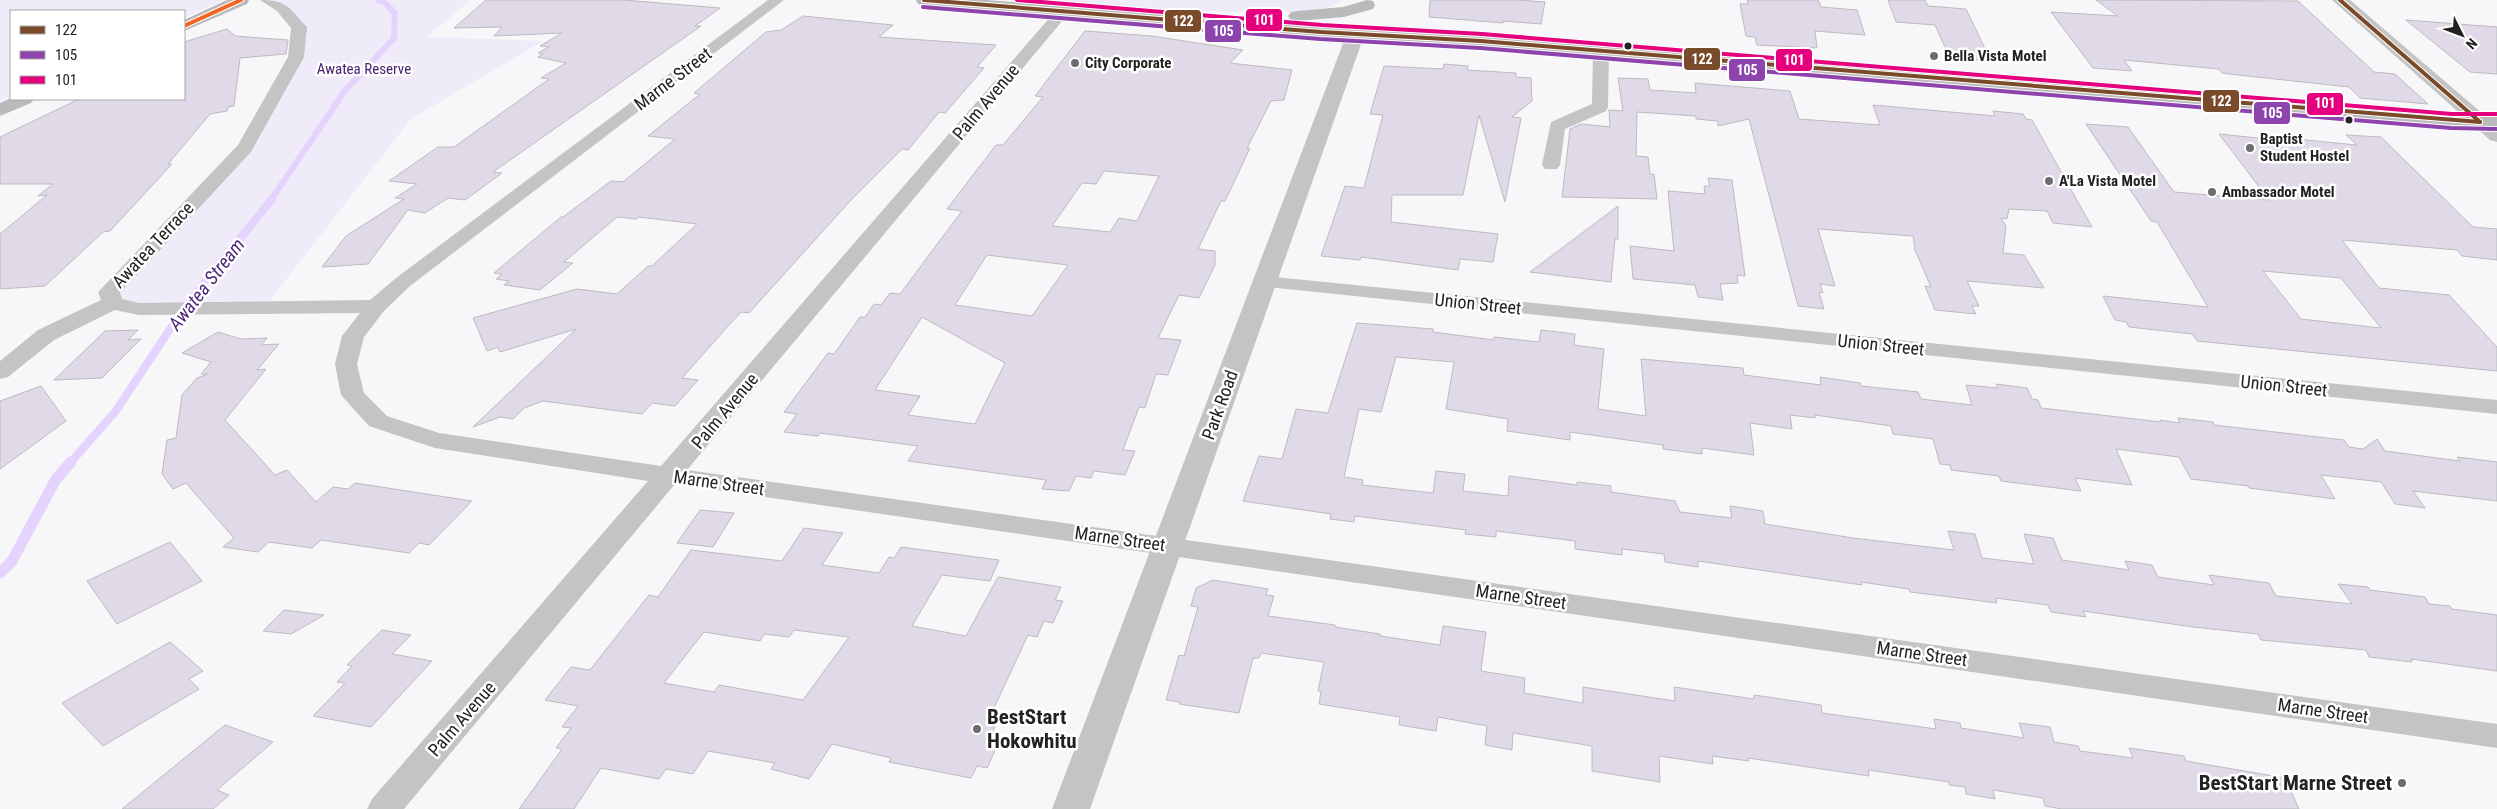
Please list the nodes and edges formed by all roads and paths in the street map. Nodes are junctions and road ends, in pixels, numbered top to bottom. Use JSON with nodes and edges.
{"nodes":[{"id":1,"x":229,"y":0,"type":"edge"},
{"id":2,"x":241,"y":0,"type":"edge"},
{"id":3,"x":267,"y":0,"type":"edge"},
{"id":4,"x":777,"y":0,"type":"edge"},
{"id":5,"x":926,"y":0,"type":"edge"},
{"id":6,"x":2340,"y":0,"type":"edge"},
{"id":7,"x":1368,"y":2,"type":"edge"},
{"id":8,"x":1063,"y":11,"type":"junction"},
{"id":9,"x":1166,"y":19,"type":"junction"},
{"id":10,"x":185,"y":25,"type":"edge"},
{"id":11,"x":185,"y":26,"type":"edge"},
{"id":12,"x":1356,"y":33,"type":"junction"},
{"id":13,"x":1601,"y":52,"type":"junction"},
{"id":14,"x":22,"y":100,"type":"edge"},
{"id":15,"x":0,"y":110,"type":"edge"},
{"id":16,"x":2489,"y":122,"type":"edge"},
{"id":17,"x":2497,"y":136,"type":"edge"},
{"id":18,"x":1551,"y":165,"type":"dead end"},
{"id":19,"x":1265,"y":282,"type":"junction"},
{"id":20,"x":113,"y":303,"type":"junction"},
{"id":21,"x":376,"y":306,"type":"junction"},
{"id":22,"x":0,"y":372,"type":"edge"},
{"id":23,"x":2497,"y":407,"type":"edge"},
{"id":24,"x":670,"y":476,"type":"junction"},
{"id":25,"x":1168,"y":546,"type":"junction"},
{"id":26,"x":2497,"y":736,"type":"edge"},
{"id":27,"x":384,"y":809,"type":"edge"},
{"id":28,"x":1071,"y":809,"type":"edge"}],
"edges":[{"from":1,"to":10,"type":"main road"},
{"from":2,"to":11,"type":"main road"},
{"from":3,"to":20,"type":"street","name":"Awatea Terrace"},
{"from":4,"to":21,"type":"street","name":"Marne Street"},
{"from":5,"to":8,"type":"main road"},
{"from":6,"to":16,"type":"street"},
{"from":7,"to":9,"type":"main road"},
{"from":7,"to":12,"type":"main road","name":"Park Road"},
{"from":8,"to":9,"type":"main road"},
{"from":8,"to":24,"type":"street","name":"Palm Avenue"},
{"from":9,"to":12,"type":"main road"},
{"from":12,"to":13,"type":"main road"},
{"from":12,"to":19,"type":"street","name":"Park Road"},
{"from":13,"to":16,"type":"main road"},
{"from":13,"to":18,"type":"street"},
{"from":14,"to":15,"type":"main road"},
{"from":16,"to":17,"type":"street"},
{"from":19,"to":23,"type":"street","name":"Union Street"},
{"from":19,"to":25,"type":"street","name":"Park Road"},
{"from":20,"to":21,"type":"street","name":"Awatea Terrace"},
{"from":20,"to":22,"type":"street"},
{"from":21,"to":24,"type":"street","name":"Marne Street"},
{"from":24,"to":25,"type":"street","name":"Marne Street"},
{"from":24,"to":27,"type":"street","name":"Palm Avenue"},
{"from":25,"to":26,"type":"street","name":"Marne Street"},
{"from":25,"to":28,"type":"street","name":"Park Road"}]}
